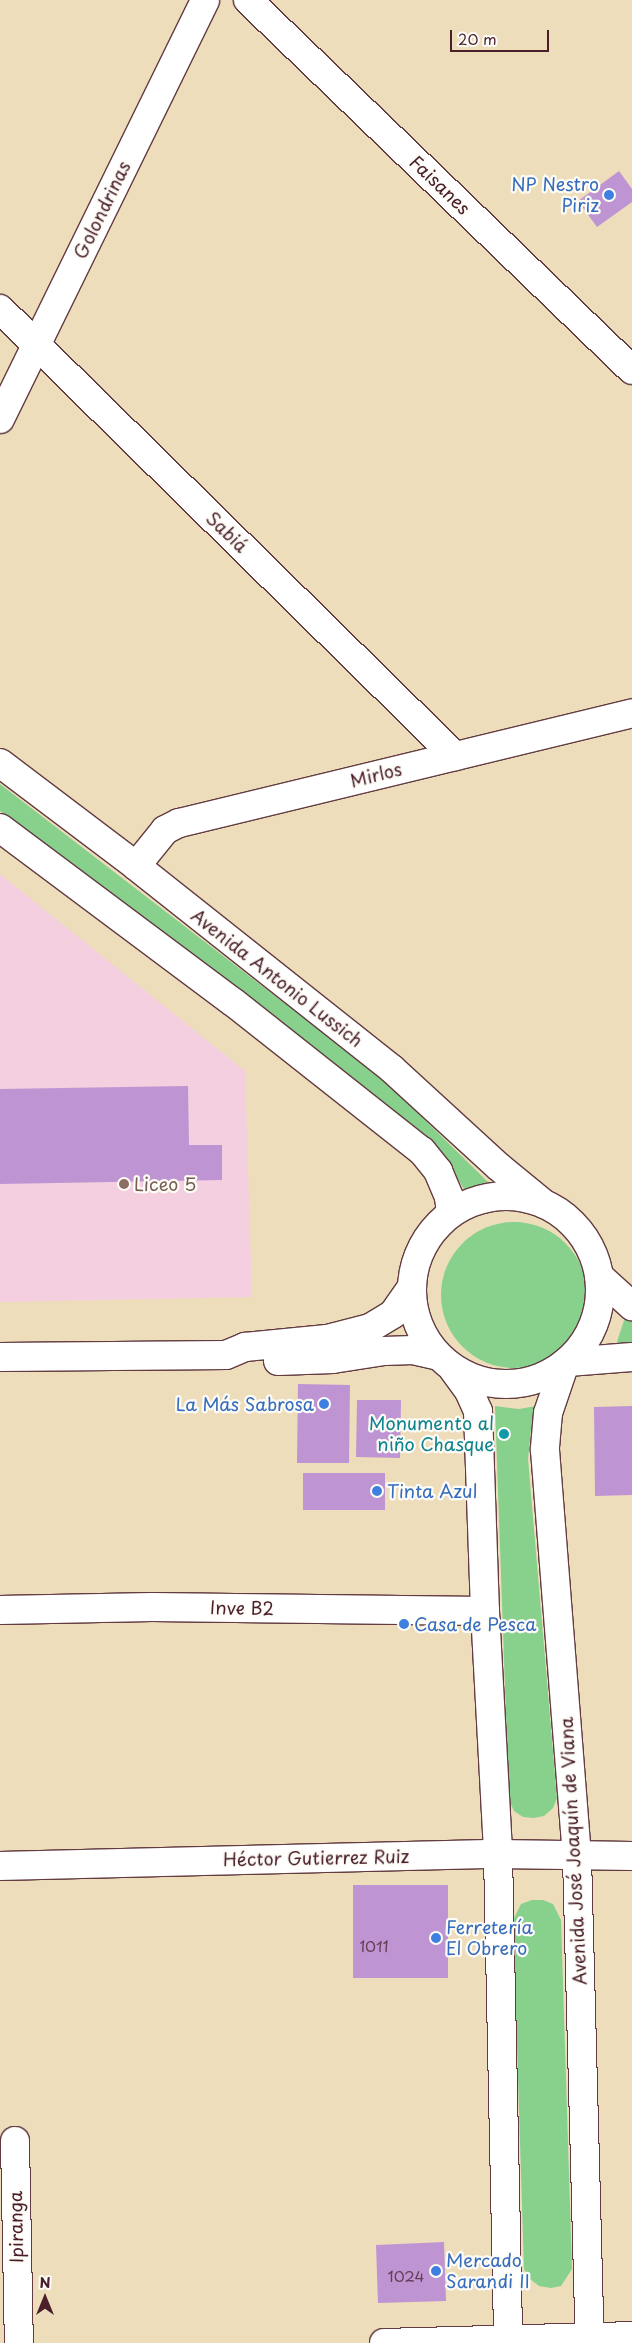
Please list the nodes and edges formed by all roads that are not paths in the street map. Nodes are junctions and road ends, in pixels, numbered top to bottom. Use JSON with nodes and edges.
{"nodes":[{"id":1,"x":205,"y":0,"type":"edge"},
{"id":2,"x":248,"y":0,"type":"edge"},
{"id":3,"x":0,"y":309,"type":"edge"},
{"id":4,"x":36,"y":345,"type":"junction"},
{"id":5,"x":632,"y":370,"type":"edge"},
{"id":6,"x":0,"y":420,"type":"edge"},
{"id":7,"x":632,"y":713,"type":"edge"},
{"id":8,"x":455,"y":756,"type":"junction"},
{"id":9,"x":0,"y":763,"type":"edge"},
{"id":10,"x":0,"y":828,"type":"edge"},
{"id":11,"x":136,"y":866,"type":"junction"},
{"id":12,"x":544,"y":1204,"type":"junction"},
{"id":13,"x":450,"y":1213,"type":"junction"},
{"id":14,"x":600,"y":1276,"type":"junction"},
{"id":15,"x":411,"y":1288,"type":"junction"},
{"id":16,"x":632,"y":1306,"type":"edge"},
{"id":17,"x":226,"y":1355,"type":"junction"},
{"id":18,"x":0,"y":1357,"type":"edge"},
{"id":19,"x":632,"y":1357,"type":"edge"},
{"id":20,"x":446,"y":1362,"type":"junction"},
{"id":21,"x":566,"y":1362,"type":"junction"},
{"id":22,"x":0,"y":1610,"type":"edge"},
{"id":23,"x":485,"y":1611,"type":"junction"},
{"id":24,"x":498,"y":1854,"type":"junction"},
{"id":25,"x":632,"y":1856,"type":"edge"},
{"id":26,"x":577,"y":1857,"type":"junction"},
{"id":27,"x":0,"y":1866,"type":"edge"},
{"id":28,"x":15,"y":2141,"type":"dead end"},
{"id":29,"x":632,"y":2336,"type":"edge"},
{"id":30,"x":590,"y":2340,"type":"edge"},
{"id":31,"x":508,"y":2341,"type":"edge"},
{"id":32,"x":19,"y":2343,"type":"edge"},
{"id":33,"x":384,"y":2343,"type":"edge"}],
"edges":[{"from":1,"to":4,"type":"street","name":"Golondrinas"},
{"from":2,"to":5,"type":"street","name":"Faisanes"},
{"from":3,"to":4,"type":"street","name":"Sabiá"},
{"from":4,"to":6,"type":"street","name":"Golondrinas"},
{"from":4,"to":8,"type":"street","name":"Sabiá"},
{"from":7,"to":8,"type":"street","name":"Mirlos"},
{"from":8,"to":11,"type":"street","name":"Mirlos"},
{"from":9,"to":11,"type":"street","name":"Avenida Antonio Lussich"},
{"from":10,"to":13,"type":"street"},
{"from":11,"to":12,"type":"street","name":"Avenida Antonio Lussich"},
{"from":12,"to":13,"type":"street"},
{"from":12,"to":14,"type":"street"},
{"from":13,"to":15,"type":"street"},
{"from":14,"to":16,"type":"street"},
{"from":14,"to":21,"type":"street"},
{"from":15,"to":17,"type":"street"},
{"from":15,"to":20,"type":"street"},
{"from":17,"to":18,"type":"street"},
{"from":17,"to":20,"type":"street"},
{"from":19,"to":21,"type":"street"},
{"from":20,"to":21,"type":"street"},
{"from":20,"to":23,"type":"street"},
{"from":21,"to":26,"type":"street","name":"Avenida José Joaquín de Viana"},
{"from":22,"to":23,"type":"street","name":"Inve B2"},
{"from":23,"to":24,"type":"street"},
{"from":24,"to":26,"type":"street","name":"Héctor Gutierrez Ruiz"},
{"from":24,"to":27,"type":"street","name":"Héctor Gutierrez Ruiz"},
{"from":24,"to":31,"type":"street"},
{"from":25,"to":26,"type":"street","name":"Héctor Gutierrez Ruiz"},
{"from":26,"to":30,"type":"street","name":"Avenida José Joaquín de Viana"},
{"from":28,"to":32,"type":"street","name":"Ipiranga"},
{"from":29,"to":30,"type":"street"},
{"from":30,"to":31,"type":"street"},
{"from":31,"to":33,"type":"street"}]}
